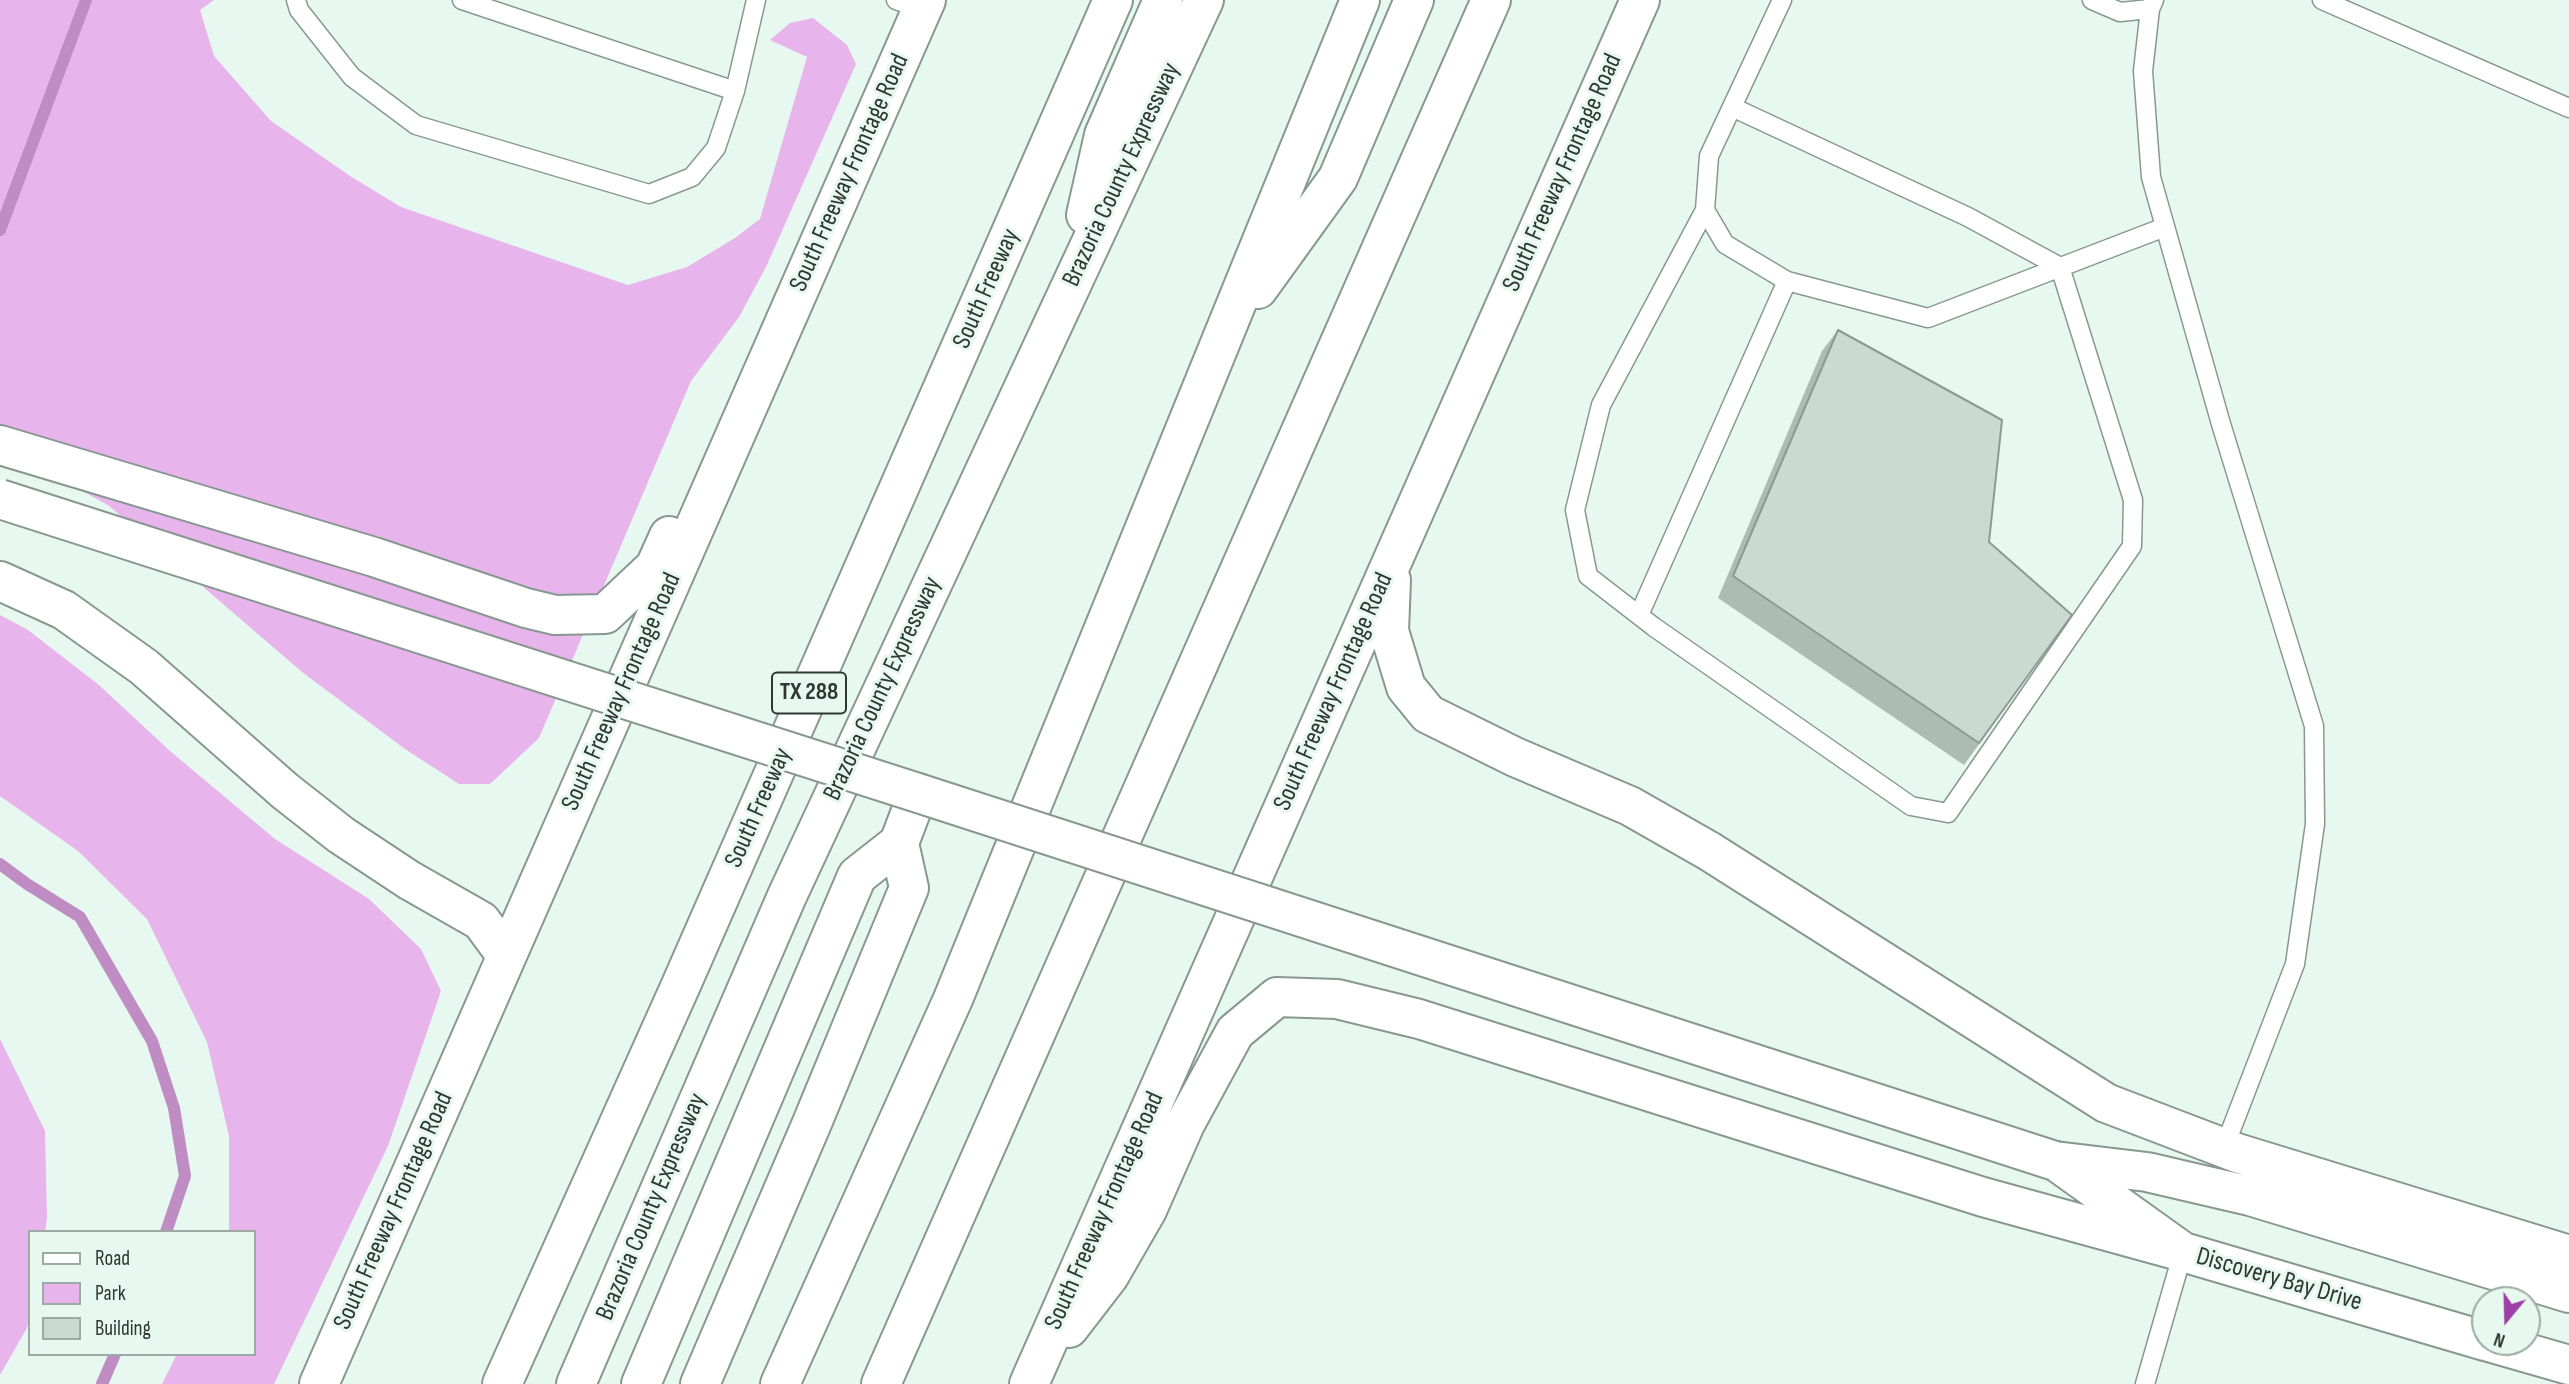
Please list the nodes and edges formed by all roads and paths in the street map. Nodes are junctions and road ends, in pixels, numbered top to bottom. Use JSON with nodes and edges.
{"nodes":[{"id":1,"x":296,"y":0,"type":"edge"},
{"id":2,"x":462,"y":0,"type":"edge"},
{"id":3,"x":756,"y":0,"type":"edge"},
{"id":4,"x":1113,"y":0,"type":"edge"},
{"id":5,"x":1163,"y":0,"type":"edge"},
{"id":6,"x":1204,"y":0,"type":"edge"},
{"id":7,"x":1360,"y":0,"type":"edge"},
{"id":8,"x":1413,"y":0,"type":"edge"},
{"id":9,"x":1491,"y":0,"type":"edge"},
{"id":10,"x":1640,"y":0,"type":"edge"},
{"id":11,"x":1782,"y":0,"type":"edge"},
{"id":12,"x":2092,"y":0,"type":"edge"},
{"id":13,"x":2322,"y":0,"type":"edge"},
{"id":14,"x":915,"y":3,"type":"edge"},
{"id":15,"x":2152,"y":5,"type":"edge"},
{"id":16,"x":735,"y":91,"type":"junction"},
{"id":17,"x":1732,"y":107,"type":"junction"},
{"id":18,"x":2569,"y":108,"type":"edge"},
{"id":19,"x":1704,"y":210,"type":"junction"},
{"id":20,"x":2165,"y":227,"type":"junction"},
{"id":21,"x":2060,"y":267,"type":"junction"},
{"id":22,"x":1787,"y":281,"type":"junction"},
{"id":23,"x":1067,"y":294,"type":"junction"},
{"id":24,"x":786,"y":319,"type":"junction"},
{"id":25,"x":1222,"y":339,"type":"junction"},
{"id":26,"x":0,"y":445,"type":"edge"},
{"id":27,"x":0,"y":499,"type":"edge"},
{"id":28,"x":1391,"y":564,"type":"junction"},
{"id":29,"x":0,"y":581,"type":"edge"},
{"id":30,"x":1639,"y":615,"type":"junction"},
{"id":31,"x":918,"y":793,"type":"junction"},
{"id":32,"x":899,"y":843,"type":"junction"},
{"id":33,"x":506,"y":955,"type":"junction"},
{"id":34,"x":2224,"y":1148,"type":"junction"},
{"id":35,"x":2055,"y":1161,"type":"junction"},
{"id":36,"x":2183,"y":1252,"type":"junction"},
{"id":37,"x":2569,"y":1255,"type":"edge"},
{"id":38,"x":2569,"y":1293,"type":"edge"},
{"id":39,"x":2471,"y":1336,"type":"edge"},
{"id":40,"x":2536,"y":1356,"type":"edge"},
{"id":41,"x":2569,"y":1366,"type":"edge"},
{"id":42,"x":1031,"y":1379,"type":"edge"},
{"id":43,"x":319,"y":1384,"type":"edge"},
{"id":44,"x":502,"y":1384,"type":"edge"},
{"id":45,"x":576,"y":1384,"type":"edge"},
{"id":46,"x":641,"y":1384,"type":"edge"},
{"id":47,"x":699,"y":1384,"type":"edge"},
{"id":48,"x":780,"y":1384,"type":"edge"},
{"id":49,"x":881,"y":1384,"type":"edge"},
{"id":50,"x":2145,"y":1384,"type":"edge"}],
"edges":[{"from":1,"to":16,"type":"lane"},
{"from":2,"to":16,"type":"lane"},
{"from":3,"to":16,"type":"lane"},
{"from":4,"to":44,"type":"main road","name":"South Freeway","number":"TX 288"},
{"from":5,"to":23,"type":"main road"},
{"from":6,"to":23,"type":"main road","name":"Brazoria County Expressway"},
{"from":7,"to":25,"type":"main road"},
{"from":8,"to":25,"type":"main road"},
{"from":9,"to":49,"type":"main road"},
{"from":10,"to":28,"type":"main road","name":"South Freeway Frontage Road"},
{"from":11,"to":17,"type":"lane"},
{"from":12,"to":15,"type":"lane"},
{"from":13,"to":18,"type":"lane"},
{"from":14,"to":24,"type":"main road","name":"South Freeway Frontage Road"},
{"from":15,"to":20,"type":"lane"},
{"from":17,"to":19,"type":"lane"},
{"from":17,"to":21,"type":"lane"},
{"from":19,"to":22,"type":"lane"},
{"from":19,"to":30,"type":"lane"},
{"from":20,"to":21,"type":"lane"},
{"from":20,"to":34,"type":"lane"},
{"from":21,"to":22,"type":"lane"},
{"from":21,"to":30,"type":"lane"},
{"from":22,"to":30,"type":"lane"},
{"from":23,"to":45,"type":"main road","name":"Brazoria County Expressway"},
{"from":24,"to":26,"type":"main road"},
{"from":24,"to":33,"type":"main road","name":"South Freeway Frontage Road"},
{"from":25,"to":48,"type":"main road"},
{"from":27,"to":31,"type":"main road","bridge":true},
{"from":28,"to":34,"type":"main road"},
{"from":28,"to":42,"type":"main road","name":"South Freeway Frontage Road"},
{"from":29,"to":33,"type":"main road"},
{"from":31,"to":32,"type":"main road"},
{"from":31,"to":35,"type":"main road","bridge":true},
{"from":32,"to":46,"type":"main road"},
{"from":32,"to":47,"type":"main road"},
{"from":33,"to":43,"type":"main road","name":"South Freeway Frontage Road"},
{"from":34,"to":37,"type":"main road"},
{"from":35,"to":36,"type":"main road","name":"Discovery Bay Drive"},
{"from":35,"to":38,"type":"main road"},
{"from":36,"to":39,"type":"main road","name":"Discovery Bay Drive"},
{"from":36,"to":42,"type":"main road"},
{"from":36,"to":50,"type":"lane"},
{"from":40,"to":41,"type":"main road","name":"Discovery Bay Drive"}]}
